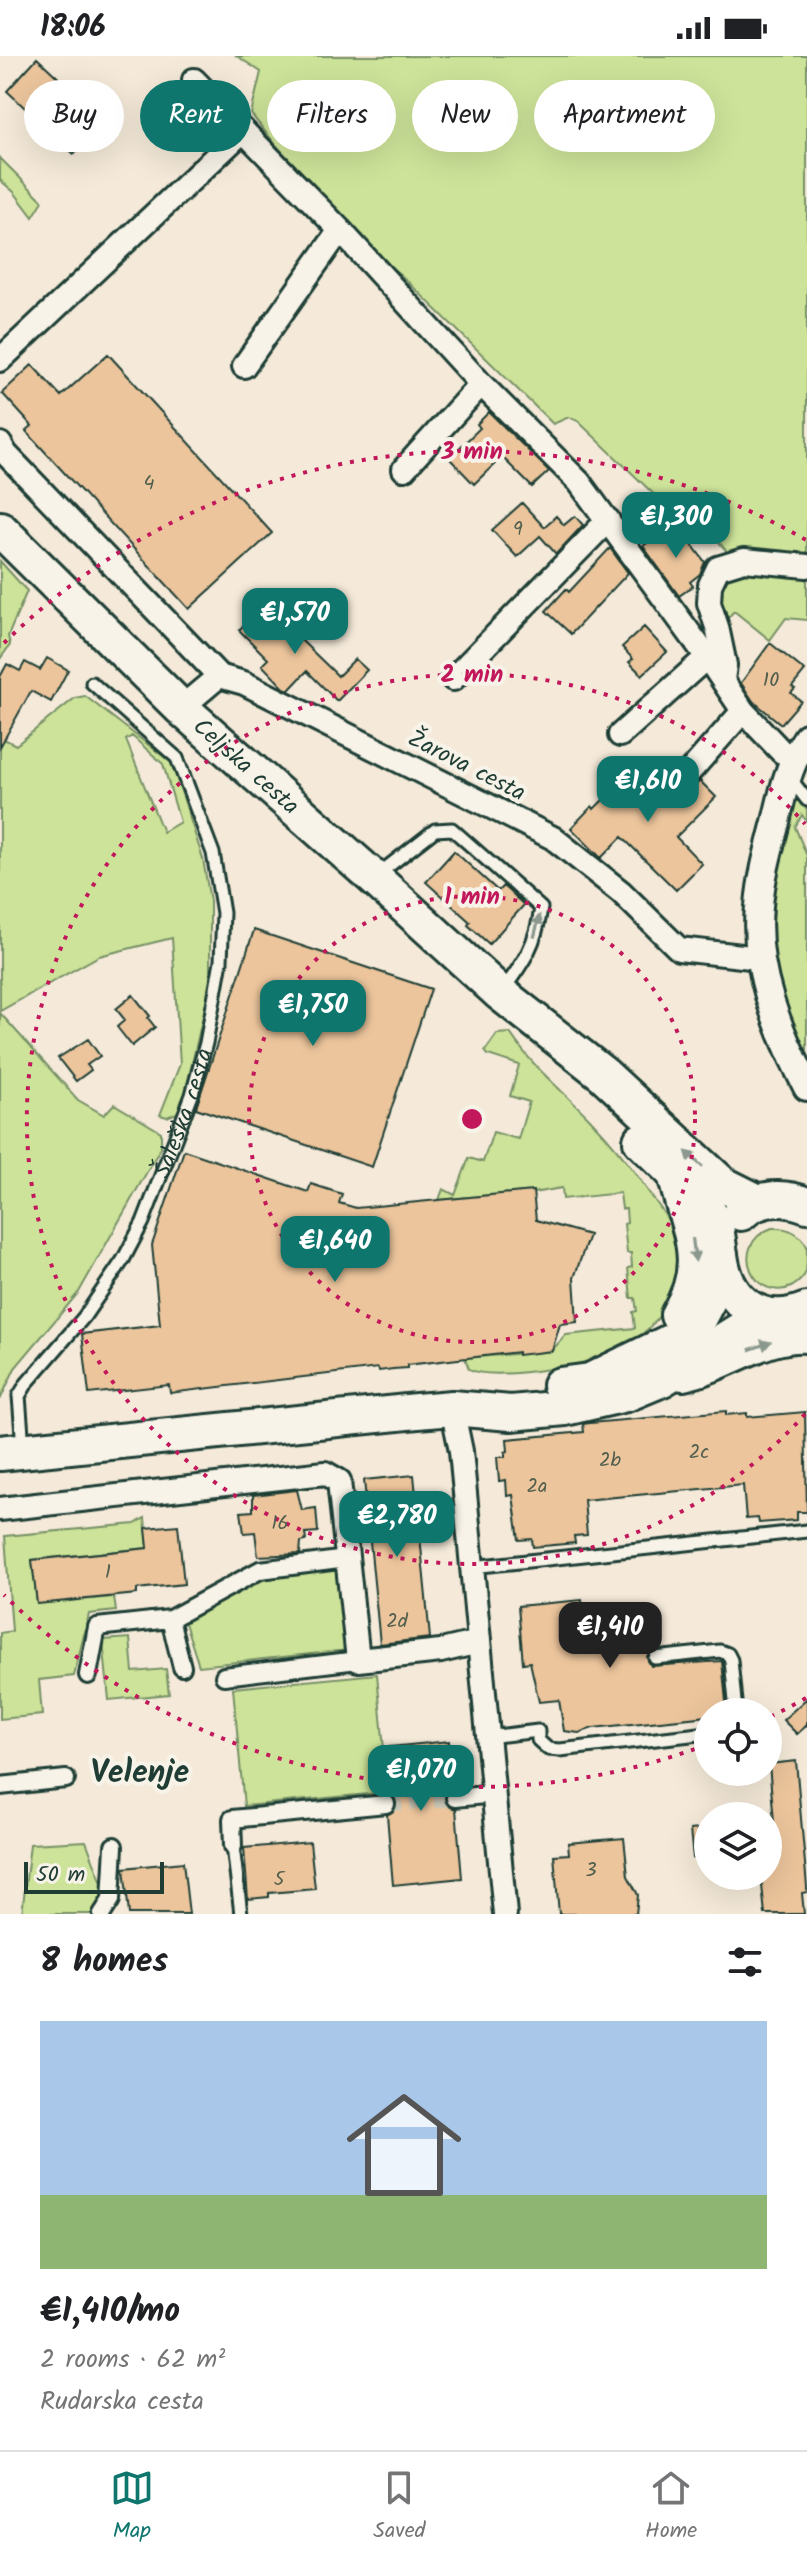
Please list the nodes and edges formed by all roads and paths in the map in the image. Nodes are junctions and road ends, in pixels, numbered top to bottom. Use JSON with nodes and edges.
{"nodes":[{"id":1,"x":251,"y":139,"type":"edge"},
{"id":2,"x":221,"y":152,"type":"edge"},
{"id":3,"x":340,"y":230,"type":"junction"},
{"id":4,"x":0,"y":360,"type":"edge"},
{"id":5,"x":244,"y":366,"type":"dead end"},
{"id":6,"x":481,"y":384,"type":"junction"},
{"id":7,"x":0,"y":444,"type":"edge"},
{"id":8,"x":404,"y":469,"type":"dead end"},
{"id":9,"x":608,"y":520,"type":"junction"},
{"id":10,"x":0,"y":529,"type":"edge"},
{"id":11,"x":807,"y":566,"type":"edge"},
{"id":12,"x":707,"y":657,"type":"junction"},
{"id":13,"x":219,"y":676,"type":"junction"},
{"id":14,"x":453,"y":679,"type":"dead end"},
{"id":15,"x":723,"y":681,"type":"junction"},
{"id":16,"x":92,"y":683,"type":"dead end"},
{"id":17,"x":181,"y":708,"type":"junction"},
{"id":18,"x":743,"y":711,"type":"junction"},
{"id":19,"x":620,"y":735,"type":"dead end"},
{"id":20,"x":796,"y":756,"type":"edge"},
{"id":21,"x":685,"y":777,"type":"dead end"},
{"id":22,"x":807,"y":800,"type":"edge"},
{"id":23,"x":374,"y":878,"type":"junction"},
{"id":24,"x":760,"y":958,"type":"junction"},
{"id":25,"x":500,"y":993,"type":"junction"},
{"id":26,"x":807,"y":1087,"type":"edge"},
{"id":27,"x":675,"y":1174,"type":"junction"},
{"id":28,"x":789,"y":1196,"type":"edge"},
{"id":29,"x":721,"y":1264,"type":"junction"},
{"id":30,"x":792,"y":1313,"type":"edge"},
{"id":31,"x":807,"y":1337,"type":"edge"},
{"id":32,"x":655,"y":1367,"type":"junction"},
{"id":33,"x":452,"y":1408,"type":"junction"},
{"id":34,"x":12,"y":1452,"type":"edge"},
{"id":35,"x":0,"y":1509,"type":"edge"},
{"id":36,"x":807,"y":1531,"type":"edge"},
{"id":37,"x":347,"y":1559,"type":"junction"},
{"id":38,"x":472,"y":1567,"type":"junction"},
{"id":39,"x":170,"y":1619,"type":"junction"},
{"id":40,"x":479,"y":1642,"type":"junction"},
{"id":41,"x":655,"y":1658,"type":"dead end"},
{"id":42,"x":358,"y":1660,"type":"junction"},
{"id":43,"x":182,"y":1667,"type":"dead end"},
{"id":44,"x":88,"y":1675,"type":"dead end"},
{"id":45,"x":224,"y":1676,"type":"dead end"},
{"id":46,"x":735,"y":1698,"type":"edge"},
{"id":47,"x":694,"y":1735,"type":"edge"},
{"id":48,"x":488,"y":1737,"type":"junction"},
{"id":49,"x":66,"y":1779,"type":"dead end"},
{"id":50,"x":0,"y":1786,"type":"edge"},
{"id":51,"x":494,"y":1794,"type":"junction"},
{"id":52,"x":455,"y":1798,"type":"tunnel mouth"},
{"id":53,"x":386,"y":1804,"type":"tunnel mouth"},
{"id":54,"x":114,"y":1846,"type":"dead end"},
{"id":55,"x":233,"y":1846,"type":"joint"},
{"id":56,"x":102,"y":1914,"type":"edge"},
{"id":57,"x":241,"y":1914,"type":"edge"},
{"id":58,"x":505,"y":1914,"type":"edge"}],
"edges":[{"from":1,"to":3,"type":"street"},
{"from":2,"to":4,"type":"street"},
{"from":3,"to":5,"type":"street"},
{"from":3,"to":6,"type":"street"},
{"from":6,"to":8,"type":"street"},
{"from":6,"to":9,"type":"street"},
{"from":7,"to":13,"type":"street"},
{"from":9,"to":12,"type":"street"},
{"from":9,"to":14,"type":"street"},
{"from":10,"to":17,"type":"main road","name":"Celjska cesta"},
{"from":11,"to":15,"type":"street"},
{"from":12,"to":15,"type":"street"},
{"from":12,"to":19,"type":"street"},
{"from":13,"to":17,"type":"street"},
{"from":13,"to":24,"type":"street","name":"Žarova cesta"},
{"from":15,"to":18,"type":"street"},
{"from":16,"to":34,"type":"lane","name":"Šaleška cesta"},
{"from":17,"to":23,"type":"main road","name":"Celjska cesta"},
{"from":18,"to":20,"type":"street"},
{"from":18,"to":21,"type":"street"},
{"from":20,"to":22,"type":"lane"},
{"from":20,"to":24,"type":"street"},
{"from":23,"to":25,"type":"main road","name":"Celjska cesta"},
{"from":25,"to":23,"type":"lane","one_way":true},
{"from":24,"to":26,"type":"street"},
{"from":25,"to":27,"type":"main road","name":"Celjska cesta"},
{"from":28,"to":25,"type":"main road","name":"Celjska cesta","one_way":true},
{"from":27,"to":29,"type":"main road","name":"Celjska cesta"},
{"from":27,"to":32,"type":"main road","one_way":true},
{"from":28,"to":29,"type":"main road","name":"Šaleška cesta"},
{"from":29,"to":30,"type":"main road"},
{"from":29,"to":32,"type":"main road","name":"Šaleška cesta"},
{"from":30,"to":32,"type":"main road","name":"Šaleška cesta"},
{"from":32,"to":31,"type":"main road","one_way":true},
{"from":32,"to":33,"type":"main road","name":"Šaleška cesta"},
{"from":33,"to":34,"type":"main road","name":"Šaleška cesta"},
{"from":33,"to":38,"type":"street"},
{"from":35,"to":37,"type":"street"},
{"from":36,"to":38,"type":"lane"},
{"from":37,"to":39,"type":"street"},
{"from":37,"to":42,"type":"street"},
{"from":38,"to":40,"type":"street"},
{"from":39,"to":43,"type":"street"},
{"from":39,"to":44,"type":"street"},
{"from":40,"to":42,"type":"street"},
{"from":40,"to":48,"type":"street"},
{"from":41,"to":46,"type":"lane"},
{"from":42,"to":45,"type":"street"},
{"from":47,"to":48,"type":"lane"},
{"from":48,"to":51,"type":"street"},
{"from":49,"to":50,"type":"street"},
{"from":51,"to":52,"type":"street"},
{"from":51,"to":58,"type":"street"},
{"from":53,"to":55,"type":"street"},
{"from":54,"to":56,"type":"street"},
{"from":55,"to":57,"type":"lane"}]}
